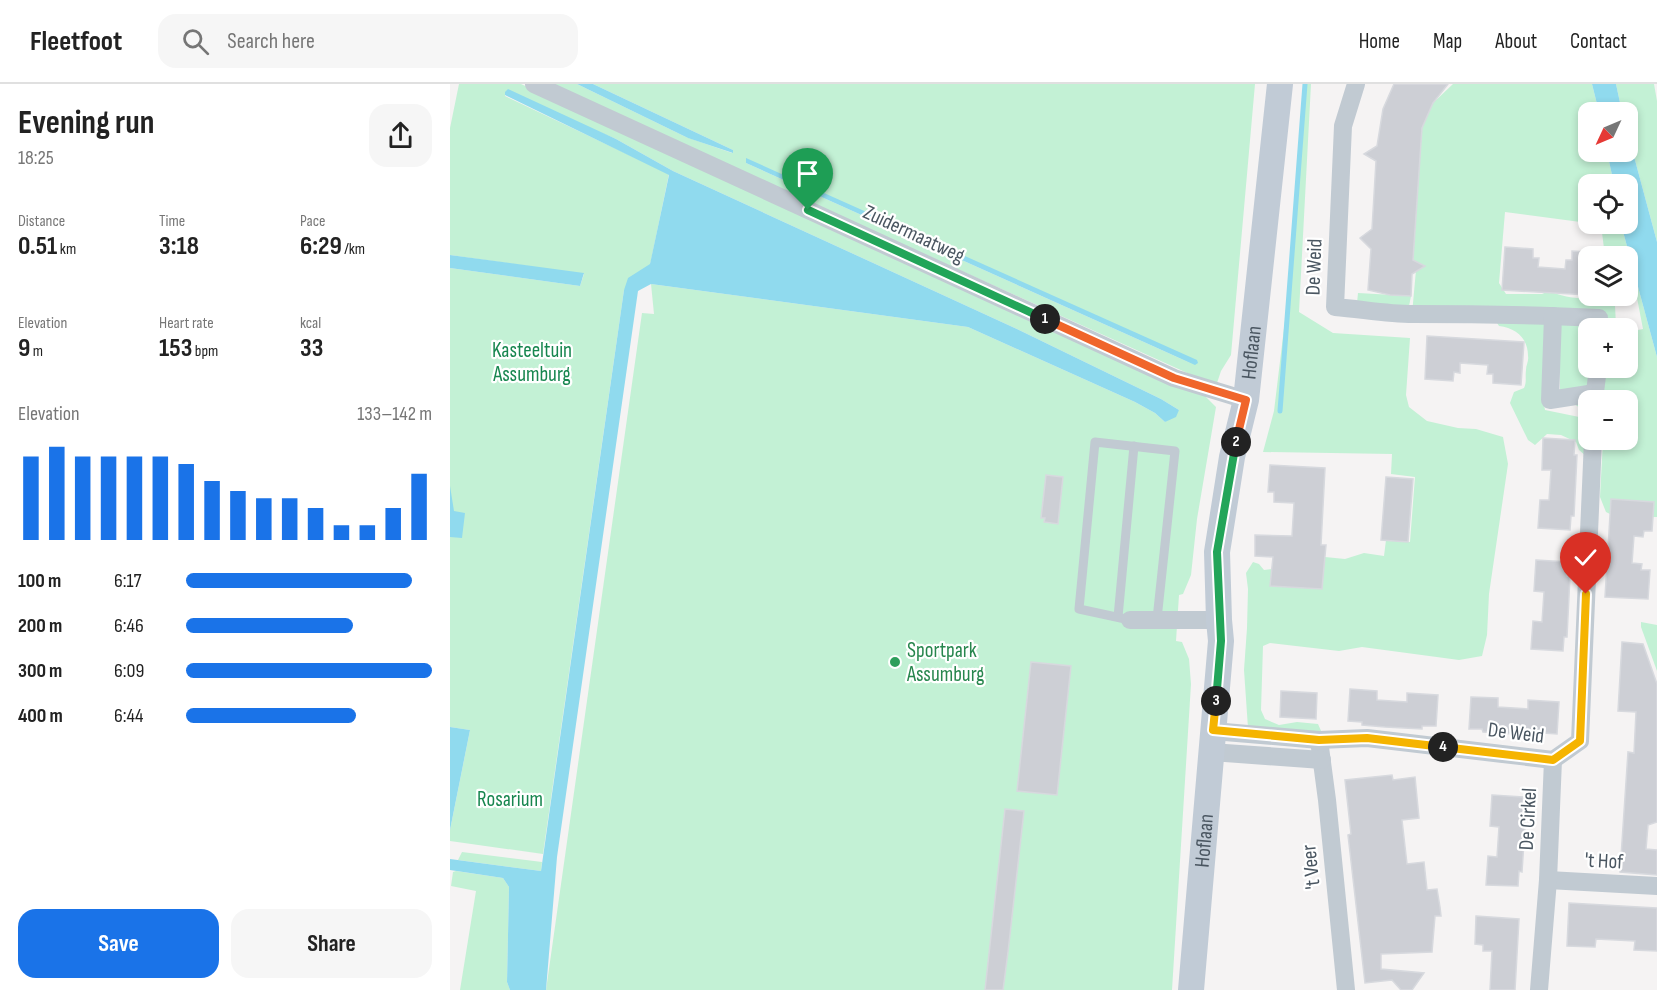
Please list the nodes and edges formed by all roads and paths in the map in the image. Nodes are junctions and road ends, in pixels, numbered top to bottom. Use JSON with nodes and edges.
{"nodes":[{"id":1,"x":534,"y":84,"type":"edge"},
{"id":2,"x":1280,"y":84,"type":"edge"},
{"id":3,"x":1356,"y":84,"type":"edge"},
{"id":4,"x":1553,"y":316,"type":"junction"},
{"id":5,"x":1599,"y":318,"type":"edge"},
{"id":6,"x":1578,"y":398,"type":"edge"},
{"id":7,"x":1246,"y":400,"type":"junction"},
{"id":8,"x":1134,"y":446,"type":"junction"},
{"id":9,"x":1593,"y":450,"type":"edge"},
{"id":10,"x":1124,"y":618,"type":"junction"},
{"id":11,"x":1157,"y":619,"type":"junction"},
{"id":12,"x":1219,"y":620,"type":"junction"},
{"id":13,"x":1319,"y":740,"type":"junction"},
{"id":14,"x":1212,"y":741,"type":"junction"},
{"id":15,"x":1322,"y":760,"type":"junction"},
{"id":16,"x":1553,"y":760,"type":"junction"},
{"id":17,"x":1548,"y":880,"type":"junction"},
{"id":18,"x":1657,"y":886,"type":"edge"},
{"id":19,"x":1191,"y":990,"type":"edge"},
{"id":20,"x":1346,"y":990,"type":"edge"},
{"id":21,"x":1539,"y":990,"type":"edge"}],
"edges":[{"from":1,"to":7,"type":"street","name":"Zuidermaatweg"},
{"from":2,"to":7,"type":"main road","name":"Hoflaan"},
{"from":3,"to":4,"type":"street","name":"De Weid"},
{"from":4,"to":5,"type":"street","name":"De Weid"},
{"from":4,"to":6,"type":"street"},
{"from":7,"to":12,"type":"main road","name":"Hoflaan"},
{"from":8,"to":10,"type":"lane"},
{"from":8,"to":10,"type":"lane"},
{"from":8,"to":11,"type":"lane"},
{"from":9,"to":16,"type":"street","name":"De Weid"},
{"from":10,"to":11,"type":"street"},
{"from":11,"to":12,"type":"street"},
{"from":12,"to":14,"type":"main road","name":"Hoflaan"},
{"from":13,"to":14,"type":"street","name":"De Weid"},
{"from":13,"to":15,"type":"street","name":"'t Veer"},
{"from":13,"to":16,"type":"street","name":"De Weid"},
{"from":14,"to":15,"type":"street"},
{"from":14,"to":19,"type":"main road","name":"Hoflaan"},
{"from":15,"to":20,"type":"street","name":"'t Veer"},
{"from":16,"to":17,"type":"street","name":"De Cirkel"},
{"from":17,"to":18,"type":"street","name":"'t Hof"},
{"from":17,"to":21,"type":"street"}]}
